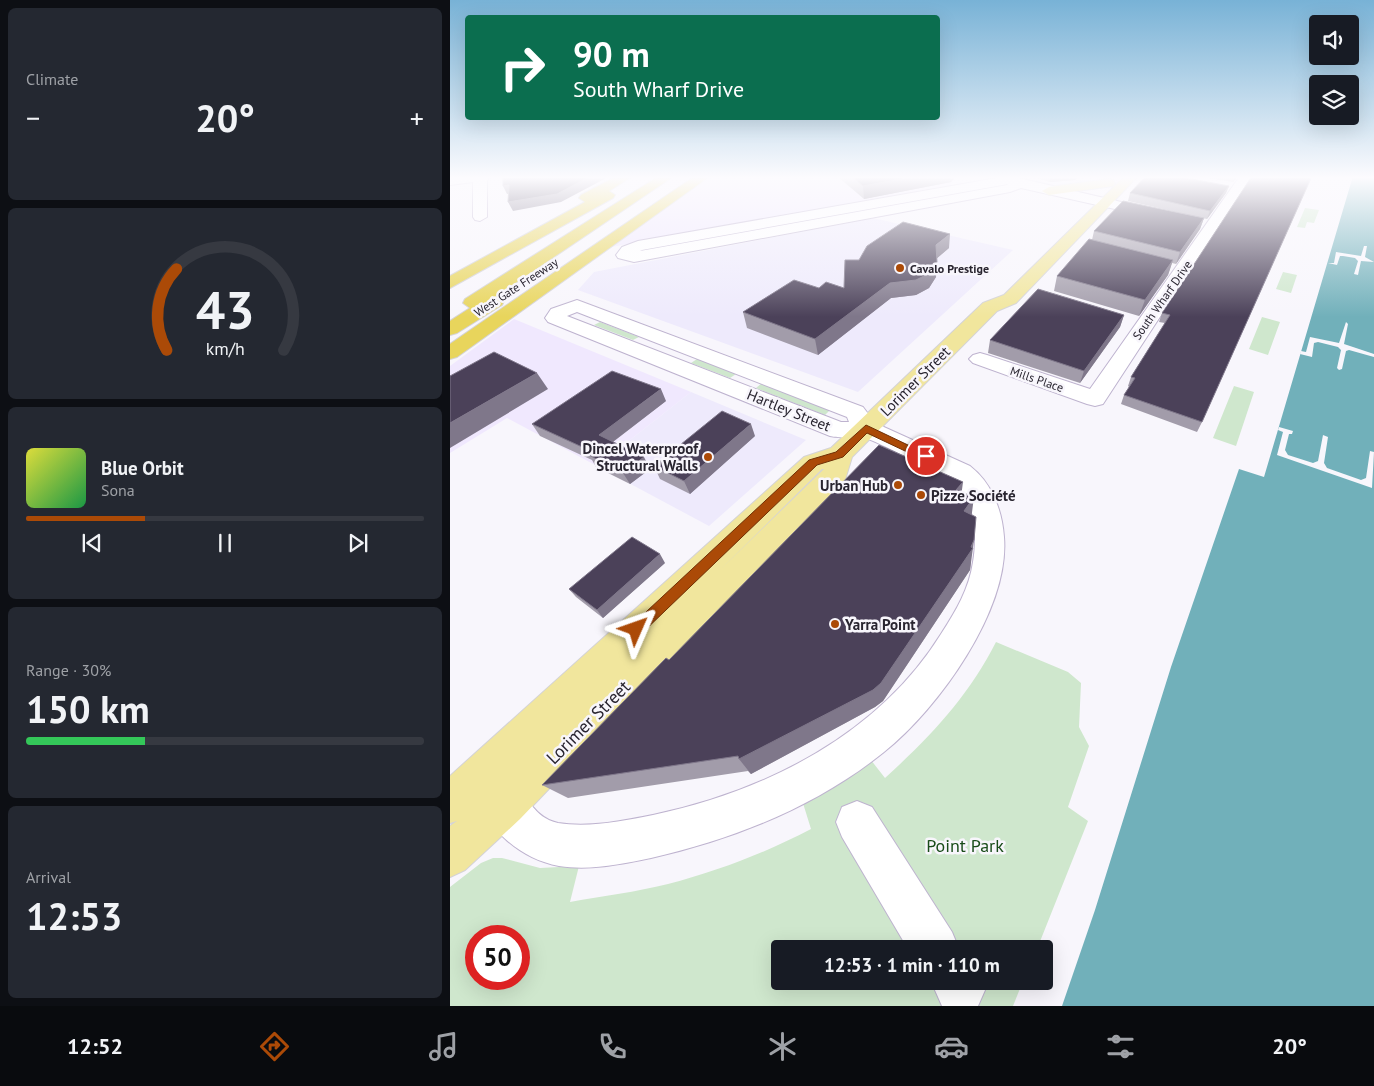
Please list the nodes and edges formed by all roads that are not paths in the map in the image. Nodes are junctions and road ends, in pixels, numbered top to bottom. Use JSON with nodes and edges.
{"nodes":[{"id":1,"x":539,"y":223,"type":"edge"},
{"id":2,"x":541,"y":223,"type":"edge"},
{"id":3,"x":564,"y":223,"type":"edge"},
{"id":4,"x":570,"y":223,"type":"edge"},
{"id":5,"x":595,"y":223,"type":"edge"},
{"id":6,"x":610,"y":223,"type":"edge"},
{"id":7,"x":627,"y":223,"type":"edge"},
{"id":8,"x":638,"y":223,"type":"edge"},
{"id":9,"x":766,"y":223,"type":"edge"},
{"id":10,"x":803,"y":223,"type":"edge"},
{"id":11,"x":1073,"y":223,"type":"edge"},
{"id":12,"x":1081,"y":223,"type":"edge"},
{"id":13,"x":1198,"y":223,"type":"edge"},
{"id":14,"x":1214,"y":223,"type":"edge"},
{"id":15,"x":1212,"y":226,"type":"junction"},
{"id":16,"x":1163,"y":267,"type":"edge"},
{"id":17,"x":450,"y":268,"type":"edge"},
{"id":18,"x":1182,"y":272,"type":"junction"},
{"id":19,"x":450,"y":274,"type":"edge"},
{"id":20,"x":454,"y":290,"type":"edge"},
{"id":21,"x":990,"y":307,"type":"junction"},
{"id":22,"x":450,"y":317,"type":"edge"},
{"id":23,"x":1122,"y":319,"type":"edge"},
{"id":24,"x":1145,"y":326,"type":"junction"},
{"id":25,"x":450,"y":329,"type":"edge"},
{"id":26,"x":670,"y":341,"type":"junction"},
{"id":27,"x":450,"y":342,"type":"edge"},
{"id":28,"x":450,"y":352,"type":"edge"},
{"id":29,"x":649,"y":355,"type":"junction"},
{"id":30,"x":980,"y":359,"type":"dead end"},
{"id":31,"x":757,"y":374,"type":"junction"},
{"id":32,"x":736,"y":390,"type":"junction"},
{"id":33,"x":1095,"y":399,"type":"joint"},
{"id":34,"x":866,"y":429,"type":"junction"},
{"id":35,"x":478,"y":796,"type":"edge"},
{"id":36,"x":857,"y":822,"type":"dead end"},
{"id":37,"x":450,"y":855,"type":"edge"},
{"id":38,"x":929,"y":940,"type":"edge"}],
"edges":[{"from":1,"to":17,"type":"highway"},
{"from":2,"to":19,"type":"highway"},
{"from":3,"to":20,"type":"highway"},
{"from":4,"to":20,"type":"highway","name":"West Gate Freeway"},
{"from":5,"to":22,"type":"highway"},
{"from":6,"to":25,"type":"highway","name":"West Gate Freeway"},
{"from":7,"to":27,"type":"highway"},
{"from":8,"to":28,"type":"highway"},
{"from":9,"to":10,"type":"street"},
{"from":11,"to":21,"type":"main road","name":"Lorimer Street"},
{"from":12,"to":21,"type":"main road","name":"Lorimer Street"},
{"from":13,"to":15,"type":"street"},
{"from":14,"to":15,"type":"street","name":"South Wharf Drive"},
{"from":15,"to":18,"type":"street","name":"South Wharf Drive"},
{"from":16,"to":18,"type":"street"},
{"from":18,"to":24,"type":"street","name":"South Wharf Drive"},
{"from":21,"to":34,"type":"main road","name":"Lorimer Street"},
{"from":23,"to":24,"type":"street"},
{"from":24,"to":33,"type":"street","name":"South Wharf Drive"},
{"from":26,"to":29,"type":"street"},
{"from":26,"to":29,"type":"street","name":"Hartley Street"},
{"from":26,"to":31,"type":"street","name":"Hartley Street"},
{"from":29,"to":32,"type":"street","name":"Hartley Street"},
{"from":30,"to":33,"type":"street","name":"Mills Place"},
{"from":31,"to":32,"type":"street","name":"Hartley Street"},
{"from":31,"to":34,"type":"street","name":"Hartley Street"},
{"from":32,"to":34,"type":"street","name":"Hartley Street"},
{"from":34,"to":35,"type":"main road","name":"Lorimer Street"},
{"from":34,"to":35,"type":"street"},
{"from":35,"to":37,"type":"main road","name":"Lorimer Street"},
{"from":36,"to":38,"type":"street"}]}
